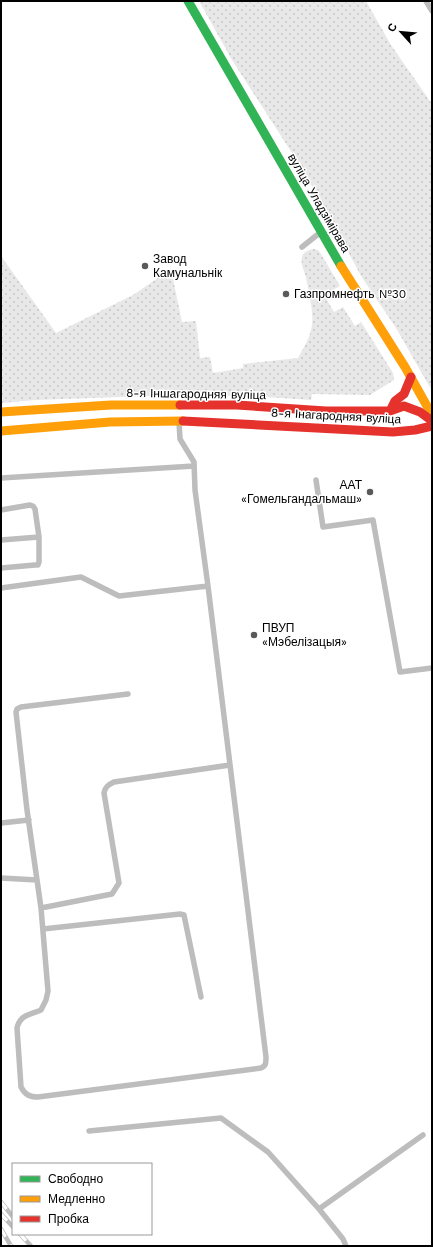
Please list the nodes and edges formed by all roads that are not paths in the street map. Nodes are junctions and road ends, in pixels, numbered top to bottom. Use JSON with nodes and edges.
{"nodes":[{"id":1,"x":188,"y":1,"type":"edge"},
{"id":2,"x":426,"y":1,"type":"edge"},
{"id":3,"x":432,"y":11,"type":"edge"},
{"id":4,"x":323,"y":233,"type":"junction"},
{"id":5,"x":302,"y":247,"type":"dead end"},
{"id":6,"x":411,"y":378,"type":"junction"},
{"id":7,"x":182,"y":406,"type":"junction"},
{"id":8,"x":390,"y":411,"type":"junction"},
{"id":9,"x":1,"y":412,"type":"edge"},
{"id":10,"x":432,"y":415,"type":"edge"},
{"id":11,"x":179,"y":421,"type":"junction"},
{"id":12,"x":432,"y":421,"type":"edge"},
{"id":13,"x":432,"y":426,"type":"edge"},
{"id":14,"x":1,"y":431,"type":"edge"},
{"id":15,"x":194,"y":466,"type":"junction"},
{"id":16,"x":1,"y":478,"type":"edge"},
{"id":17,"x":316,"y":480,"type":"dead end"},
{"id":18,"x":1,"y":510,"type":"edge"},
{"id":19,"x":39,"y":537,"type":"junction"},
{"id":20,"x":1,"y":540,"type":"edge"},
{"id":21,"x":1,"y":568,"type":"edge"},
{"id":22,"x":208,"y":586,"type":"junction"},
{"id":23,"x":1,"y":588,"type":"edge"},
{"id":24,"x":432,"y":668,"type":"edge"},
{"id":25,"x":128,"y":694,"type":"dead end"},
{"id":26,"x":230,"y":765,"type":"junction"},
{"id":27,"x":29,"y":820,"type":"junction"},
{"id":28,"x":1,"y":823,"type":"edge"},
{"id":29,"x":1,"y":878,"type":"edge"},
{"id":30,"x":37,"y":880,"type":"junction"},
{"id":31,"x":41,"y":908,"type":"junction"},
{"id":32,"x":43,"y":929,"type":"junction"},
{"id":33,"x":201,"y":997,"type":"dead end"},
{"id":34,"x":89,"y":1131,"type":"dead end"},
{"id":35,"x":422,"y":1135,"type":"dead end"},
{"id":36,"x":319,"y":1210,"type":"junction"},
{"id":37,"x":346,"y":1246,"type":"edge"}],
"edges":[{"from":1,"to":4,"type":"main road","name":"вуліца Уладзімірава"},
{"from":2,"to":3,"type":"lane"},
{"from":4,"to":5,"type":"lane"},
{"from":4,"to":6,"type":"main road","name":"вуліца Уладзімірава"},
{"from":6,"to":8,"type":"main road"},
{"from":6,"to":10,"type":"main road","name":"вуліца Уладзімірава"},
{"from":7,"to":8,"type":"main road","name":"8-я Іншагародняя вуліца"},
{"from":7,"to":9,"type":"main road","name":"8-я Іншагародняя вуліца"},
{"from":7,"to":11,"type":"lane"},
{"from":8,"to":12,"type":"main road","name":"8-я Інагародняя вуліца"},
{"from":11,"to":13,"type":"main road","name":"8-я Інагародняя вуліца"},
{"from":11,"to":14,"type":"main road"},
{"from":11,"to":15,"type":"lane"},
{"from":15,"to":16,"type":"lane"},
{"from":15,"to":22,"type":"lane"},
{"from":17,"to":24,"type":"lane"},
{"from":18,"to":19,"type":"lane"},
{"from":19,"to":20,"type":"lane"},
{"from":19,"to":21,"type":"lane"},
{"from":22,"to":23,"type":"lane"},
{"from":22,"to":26,"type":"lane"},
{"from":25,"to":27,"type":"lane"},
{"from":26,"to":31,"type":"lane"},
{"from":26,"to":32,"type":"lane"},
{"from":27,"to":28,"type":"lane"},
{"from":27,"to":30,"type":"lane"},
{"from":29,"to":30,"type":"lane"},
{"from":30,"to":31,"type":"lane"},
{"from":31,"to":32,"type":"lane"},
{"from":32,"to":33,"type":"lane"},
{"from":34,"to":36,"type":"lane"},
{"from":35,"to":36,"type":"lane"},
{"from":36,"to":37,"type":"lane"}]}
